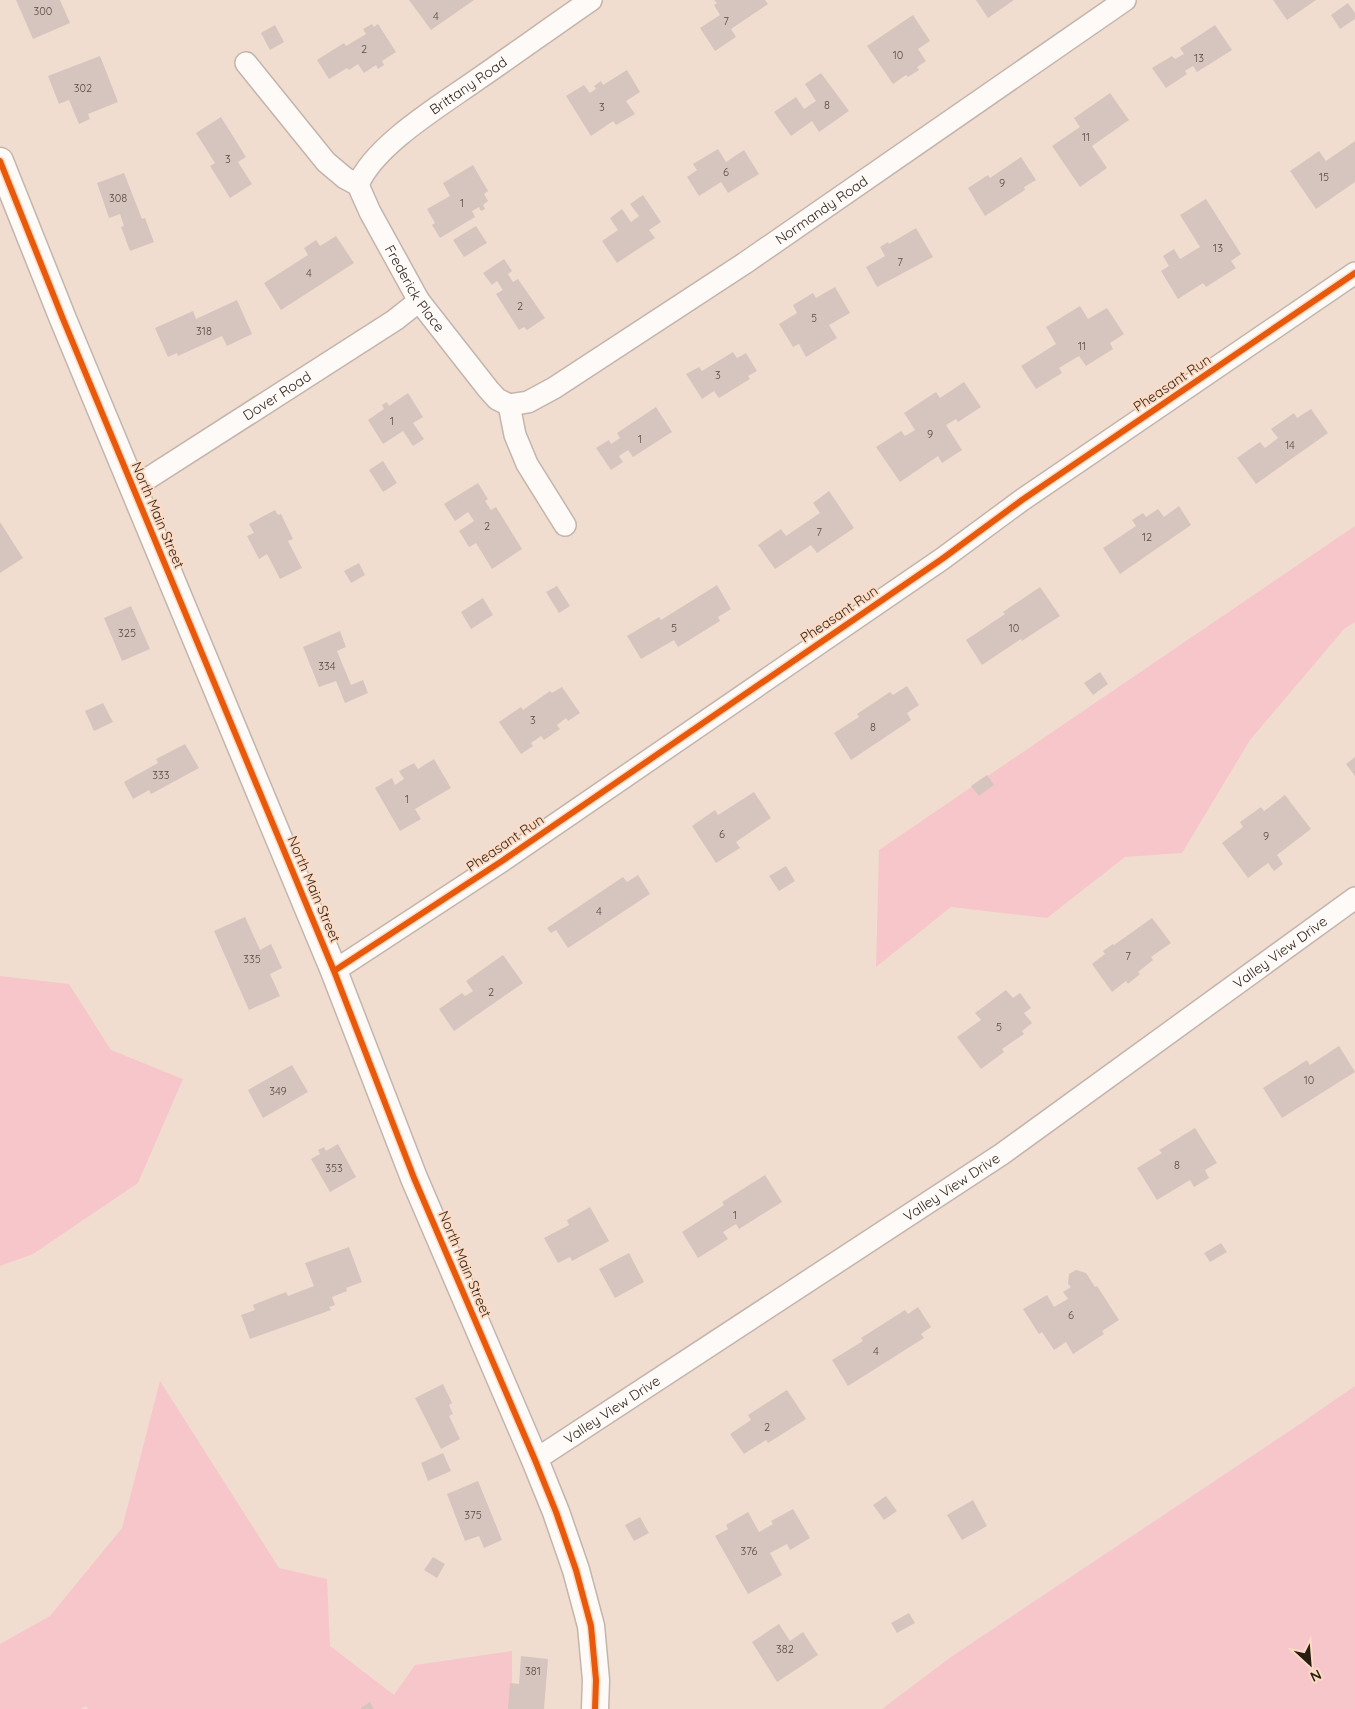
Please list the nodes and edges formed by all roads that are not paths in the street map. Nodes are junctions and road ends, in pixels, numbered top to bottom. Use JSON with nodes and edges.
{"nodes":[{"id":1,"x":591,"y":0,"type":"edge"},
{"id":2,"x":1125,"y":0,"type":"edge"},
{"id":3,"x":246,"y":63,"type":"dead end"},
{"id":4,"x":0,"y":161,"type":"edge"},
{"id":5,"x":358,"y":185,"type":"junction"},
{"id":6,"x":1355,"y":273,"type":"edge"},
{"id":7,"x":419,"y":301,"type":"junction"},
{"id":8,"x":509,"y":405,"type":"junction"},
{"id":9,"x":133,"y":488,"type":"junction"},
{"id":10,"x":565,"y":524,"type":"dead end"},
{"id":11,"x":1355,"y":898,"type":"edge"},
{"id":12,"x":334,"y":971,"type":"junction"},
{"id":13,"x":535,"y":1460,"type":"junction"},
{"id":14,"x":595,"y":1699,"type":"edge"}],
"edges":[{"from":1,"to":5,"type":"street","name":"Brittany Road"},
{"from":2,"to":8,"type":"street","name":"Normandy Road"},
{"from":3,"to":5,"type":"street"},
{"from":4,"to":9,"type":"street","name":"North Main Street"},
{"from":5,"to":7,"type":"street","name":"Frederick Place"},
{"from":6,"to":12,"type":"street","name":"Pheasant Run"},
{"from":7,"to":8,"type":"street","name":"Frederick Place"},
{"from":7,"to":9,"type":"street","name":"Dover Road"},
{"from":8,"to":10,"type":"street"},
{"from":9,"to":12,"type":"street","name":"North Main Street"},
{"from":11,"to":13,"type":"street","name":"Valley View Drive"},
{"from":12,"to":13,"type":"street","name":"North Main Street"},
{"from":13,"to":14,"type":"street","name":"North Main Street"}]}
